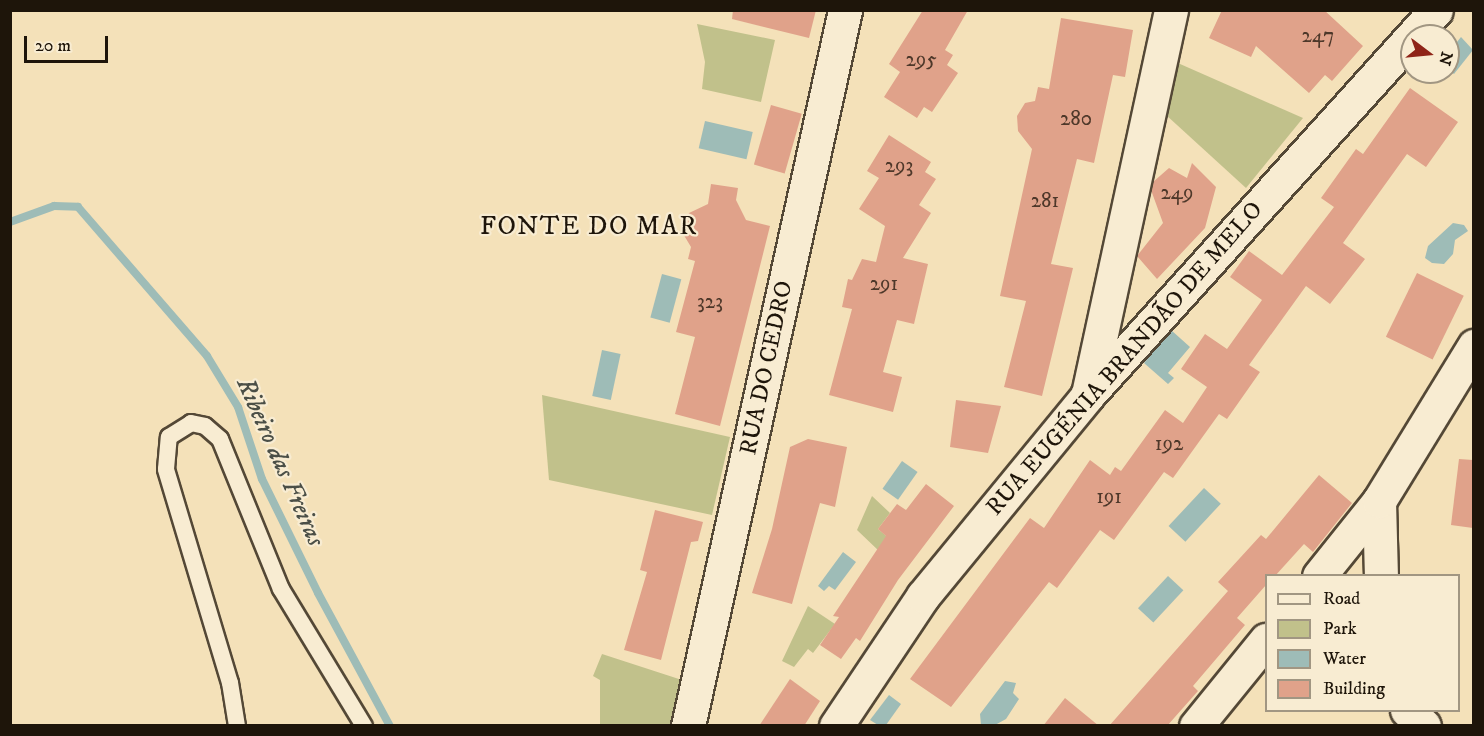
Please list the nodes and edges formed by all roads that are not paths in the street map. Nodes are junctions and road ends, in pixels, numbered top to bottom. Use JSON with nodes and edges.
{"nodes":[{"id":1,"x":845,"y":10,"type":"edge"},
{"id":2,"x":1171,"y":10,"type":"edge"},
{"id":3,"x":1436,"y":10,"type":"edge"},
{"id":4,"x":1473,"y":346,"type":"edge"},
{"id":5,"x":1087,"y":396,"type":"junction"},
{"id":6,"x":1379,"y":501,"type":"junction"},
{"id":7,"x":1321,"y":574,"type":"edge"},
{"id":8,"x":1381,"y":574,"type":"edge"},
{"id":9,"x":1265,"y":644,"type":"edge"},
{"id":10,"x":1408,"y":712,"type":"edge"},
{"id":11,"x":237,"y":726,"type":"edge"},
{"id":12,"x":364,"y":726,"type":"edge"},
{"id":13,"x":688,"y":726,"type":"edge"},
{"id":14,"x":836,"y":726,"type":"edge"},
{"id":15,"x":1196,"y":726,"type":"edge"},
{"id":16,"x":1424,"y":726,"type":"edge"}],
"edges":[{"from":1,"to":13,"type":"street","name":"RUA DO CEDRO"},
{"from":2,"to":5,"type":"street"},
{"from":3,"to":5,"type":"street","name":"RUA EUGÉNIA BRANDÃO DE MELO"},
{"from":4,"to":6,"type":"street"},
{"from":5,"to":14,"type":"street","name":"RUA EUGÉNIA BRANDÃO DE MELO"},
{"from":6,"to":7,"type":"street"},
{"from":6,"to":8,"type":"street"},
{"from":9,"to":15,"type":"street"},
{"from":10,"to":16,"type":"street"},
{"from":11,"to":12,"type":"lane"}]}
